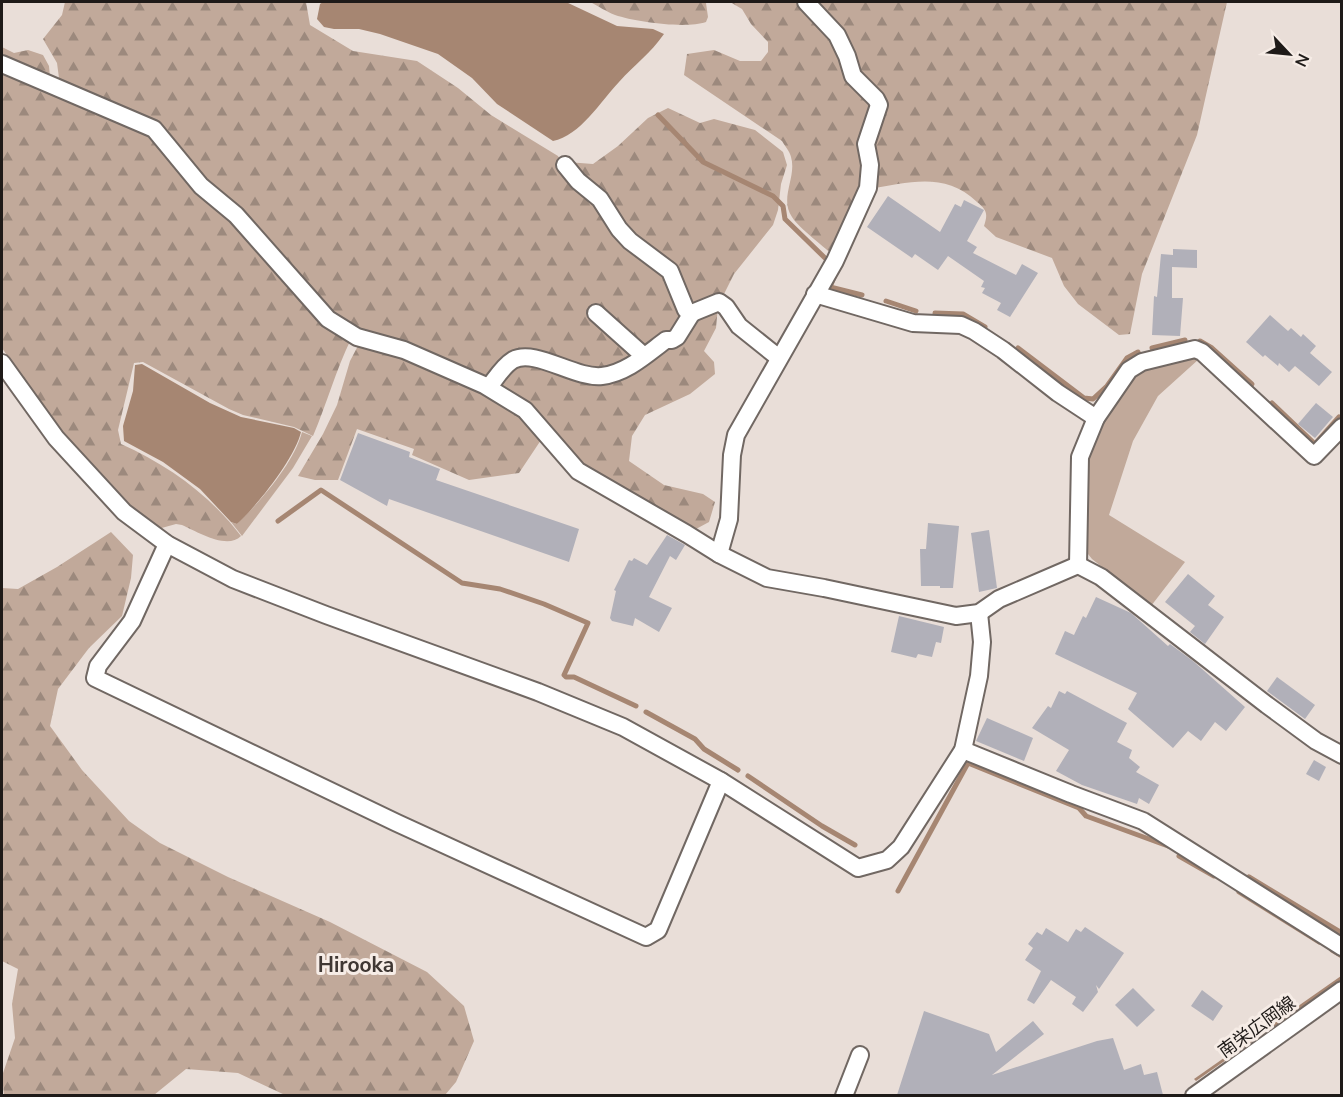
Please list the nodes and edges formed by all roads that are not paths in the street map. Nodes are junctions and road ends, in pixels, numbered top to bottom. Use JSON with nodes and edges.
{"nodes":[{"id":1,"x":806,"y":2,"type":"edge"},
{"id":2,"x":2,"y":64,"type":"edge"},
{"id":3,"x":565,"y":165,"type":"dead end"},
{"id":4,"x":815,"y":294,"type":"junction"},
{"id":5,"x":596,"y":313,"type":"dead end"},
{"id":6,"x":692,"y":313,"type":"junction"},
{"id":7,"x":644,"y":356,"type":"junction"},
{"id":8,"x":779,"y":358,"type":"junction"},
{"id":9,"x":2,"y":363,"type":"edge"},
{"id":10,"x":489,"y":387,"type":"junction"},
{"id":11,"x":1096,"y":418,"type":"junction"},
{"id":12,"x":1341,"y":427,"type":"edge"},
{"id":13,"x":167,"y":544,"type":"junction"},
{"id":14,"x":719,"y":554,"type":"junction"},
{"id":15,"x":1078,"y":565,"type":"junction"},
{"id":16,"x":979,"y":613,"type":"junction"},
{"id":17,"x":963,"y":750,"type":"junction"},
{"id":18,"x":1341,"y":754,"type":"edge"},
{"id":19,"x":721,"y":781,"type":"junction"},
{"id":20,"x":1341,"y":947,"type":"edge"},
{"id":21,"x":1341,"y":990,"type":"edge"},
{"id":22,"x":860,"y":1055,"type":"dead end"},
{"id":23,"x":844,"y":1095,"type":"edge"},
{"id":24,"x":1194,"y":1095,"type":"edge"}],
"edges":[{"from":1,"to":4,"type":"street"},
{"from":2,"to":10,"type":"street"},
{"from":3,"to":6,"type":"street"},
{"from":4,"to":8,"type":"street"},
{"from":4,"to":11,"type":"street"},
{"from":5,"to":7,"type":"street"},
{"from":6,"to":7,"type":"street"},
{"from":6,"to":8,"type":"street"},
{"from":7,"to":10,"type":"street"},
{"from":8,"to":14,"type":"street"},
{"from":9,"to":13,"type":"street"},
{"from":10,"to":14,"type":"street"},
{"from":11,"to":12,"type":"street"},
{"from":11,"to":15,"type":"street"},
{"from":13,"to":19,"type":"street"},
{"from":13,"to":19,"type":"street"},
{"from":14,"to":16,"type":"street"},
{"from":15,"to":16,"type":"street"},
{"from":15,"to":18,"type":"street"},
{"from":16,"to":17,"type":"street"},
{"from":17,"to":19,"type":"street"},
{"from":17,"to":20,"type":"street"},
{"from":21,"to":24,"type":"street","name":"南栄広岡線"},
{"from":22,"to":23,"type":"street"}]}
